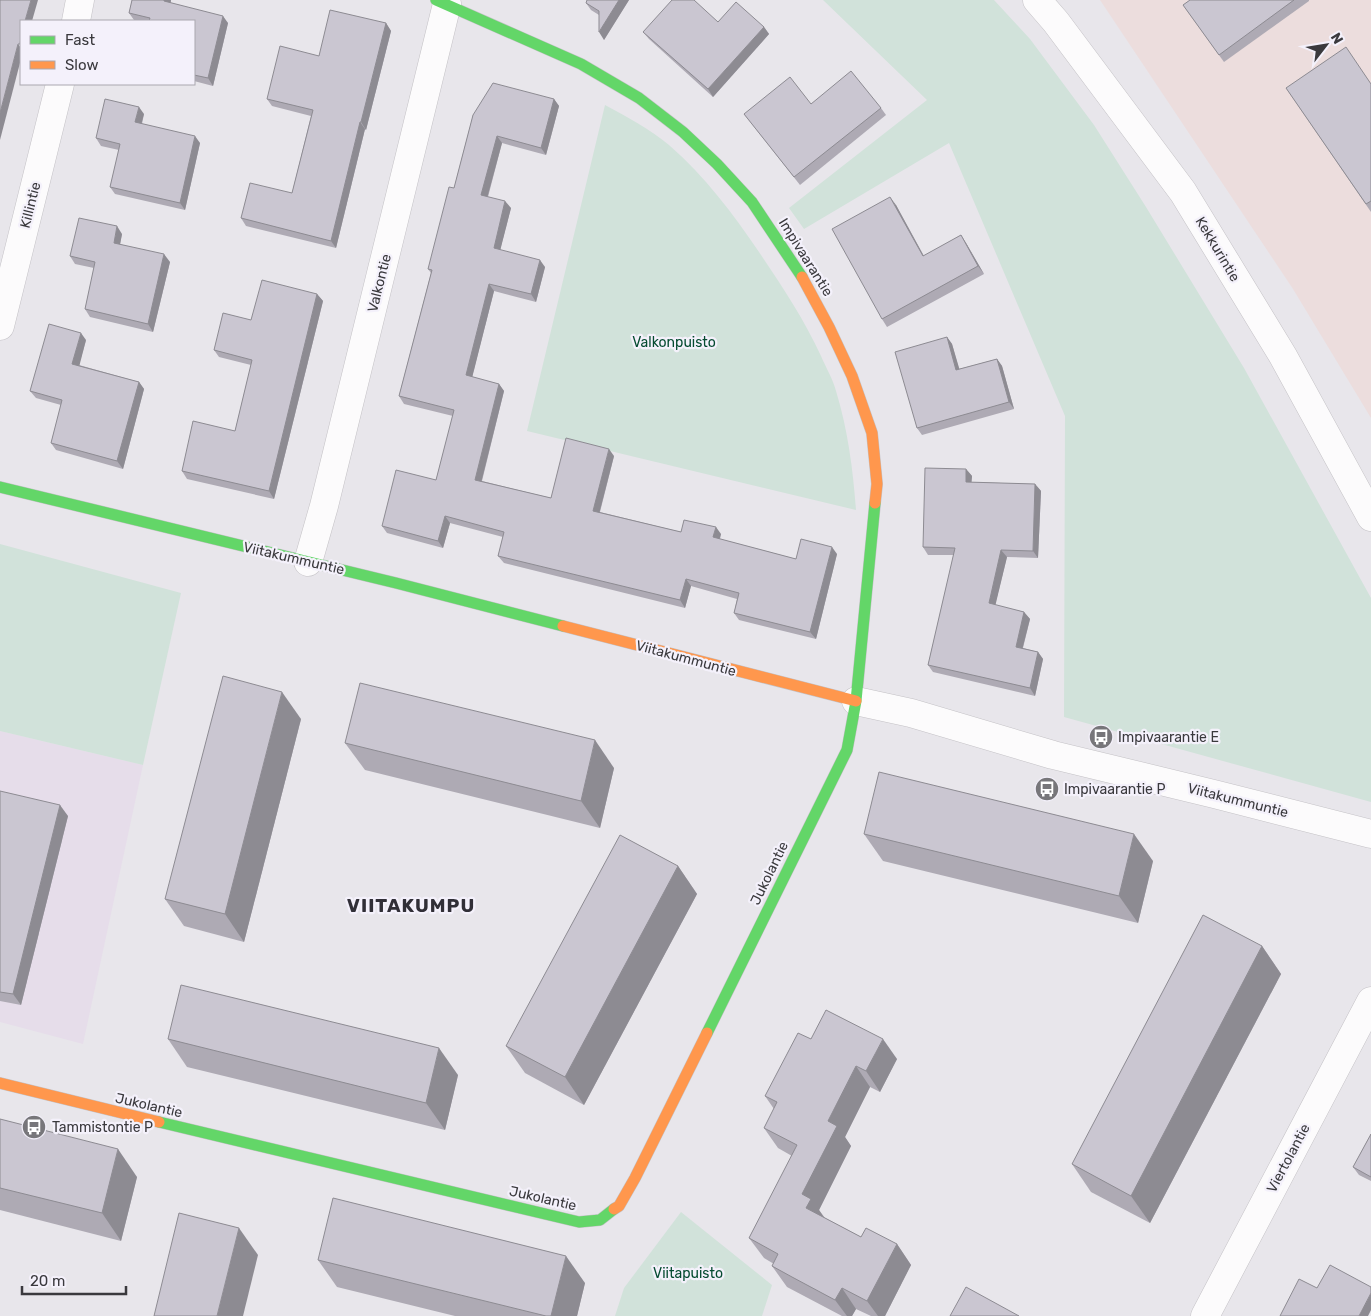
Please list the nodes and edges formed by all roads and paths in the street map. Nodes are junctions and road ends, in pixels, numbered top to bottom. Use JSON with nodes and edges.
{"nodes":[{"id":1,"x":80,"y":0,"type":"edge"},
{"id":2,"x":1037,"y":0,"type":"edge"},
{"id":3,"x":442,"y":2,"type":"edge"},
{"id":4,"x":76,"y":20,"type":"edge"},
{"id":5,"x":60,"y":85,"type":"edge"},
{"id":6,"x":0,"y":326,"type":"edge"},
{"id":7,"x":0,"y":487,"type":"edge"},
{"id":8,"x":1371,"y":517,"type":"edge"},
{"id":9,"x":308,"y":562,"type":"junction"},
{"id":10,"x":856,"y":700,"type":"junction"},
{"id":11,"x":1371,"y":834,"type":"edge"},
{"id":12,"x":1371,"y":1001,"type":"edge"},
{"id":13,"x":0,"y":1084,"type":"edge"},
{"id":14,"x":1204,"y":1316,"type":"edge"}],
"edges":[{"from":1,"to":4,"type":"street"},
{"from":2,"to":8,"type":"street","name":"Kekkurintie"},
{"from":3,"to":9,"type":"street","name":"Valkontie"},
{"from":3,"to":10,"type":"street","name":"Impivaarantie"},
{"from":5,"to":6,"type":"street","name":"Killintie"},
{"from":7,"to":9,"type":"street","name":"Viitakummuntie"},
{"from":9,"to":10,"type":"street","name":"Viitakummuntie"},
{"from":10,"to":11,"type":"street","name":"Viitakummuntie"},
{"from":10,"to":13,"type":"street","name":"Jukolantie"},
{"from":12,"to":14,"type":"street","name":"Viertolantie"}]}
